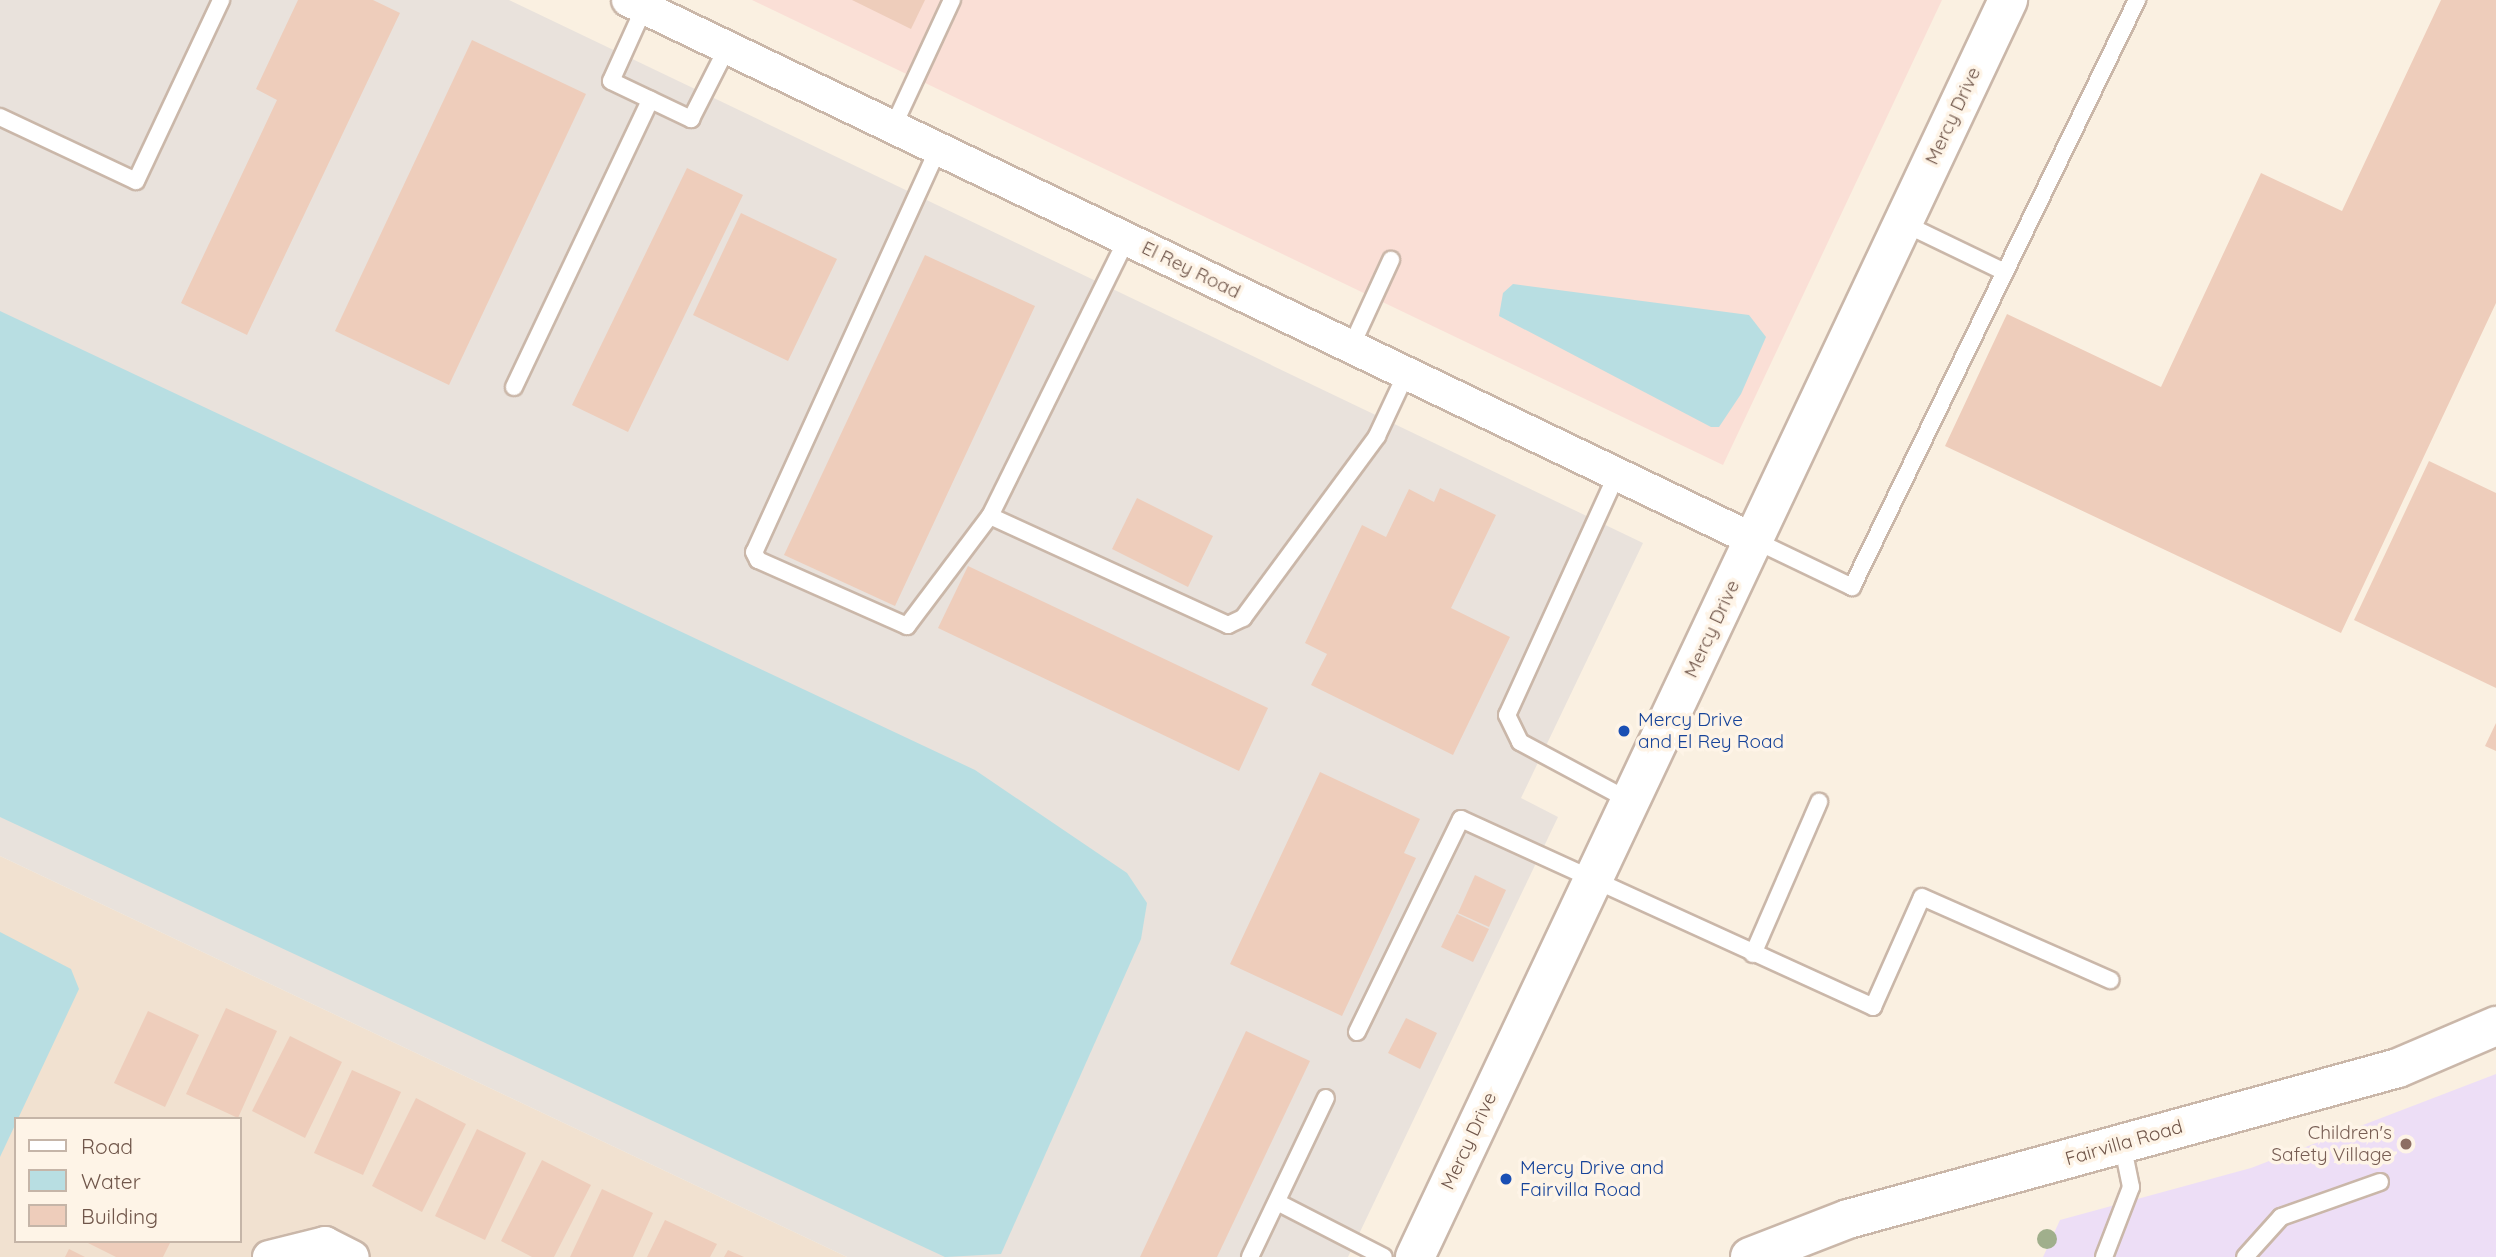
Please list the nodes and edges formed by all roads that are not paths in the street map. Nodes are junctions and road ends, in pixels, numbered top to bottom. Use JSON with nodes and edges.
{"nodes":[{"id":1,"x":221,"y":0,"type":"edge"},
{"id":2,"x":952,"y":0,"type":"edge"},
{"id":3,"x":2008,"y":0,"type":"edge"},
{"id":4,"x":2137,"y":0,"type":"edge"},
{"id":5,"x":636,"y":4,"type":"edge"},
{"id":6,"x":727,"y":48,"type":"junction"},
{"id":7,"x":650,"y":100,"type":"junction"},
{"id":8,"x":0,"y":117,"type":"edge"},
{"id":9,"x":893,"y":127,"type":"junction"},
{"id":10,"x":938,"y":149,"type":"junction"},
{"id":11,"x":1903,"y":223,"type":"junction"},
{"id":12,"x":1126,"y":239,"type":"junction"},
{"id":13,"x":1391,"y":260,"type":"dead end"},
{"id":14,"x":2005,"y":272,"type":"junction"},
{"id":15,"x":1351,"y":347,"type":"junction"},
{"id":16,"x":1406,"y":374,"type":"junction"},
{"id":17,"x":514,"y":387,"type":"dead end"},
{"id":18,"x":1617,"y":474,"type":"junction"},
{"id":19,"x":990,"y":516,"type":"junction"},
{"id":20,"x":1754,"y":540,"type":"junction"},
{"id":21,"x":1630,"y":801,"type":"junction"},
{"id":22,"x":1819,"y":802,"type":"dead end"},
{"id":23,"x":1592,"y":882,"type":"junction"},
{"id":24,"x":1753,"y":954,"type":"junction"},
{"id":25,"x":2110,"y":980,"type":"dead end"},
{"id":26,"x":2496,"y":1026,"type":"edge"},
{"id":27,"x":1357,"y":1032,"type":"dead end"},
{"id":28,"x":1326,"y":1098,"type":"dead end"},
{"id":29,"x":2122,"y":1143,"type":"junction"},
{"id":30,"x":2380,"y":1182,"type":"dead end"},
{"id":31,"x":1277,"y":1202,"type":"junction"},
{"id":32,"x":271,"y":1255,"type":"edge"},
{"id":33,"x":353,"y":1257,"type":"edge"},
{"id":34,"x":1250,"y":1257,"type":"edge"},
{"id":35,"x":1384,"y":1257,"type":"edge"},
{"id":36,"x":1415,"y":1257,"type":"edge"},
{"id":37,"x":1750,"y":1257,"type":"edge"},
{"id":38,"x":2104,"y":1257,"type":"edge"},
{"id":39,"x":2245,"y":1257,"type":"edge"}],
"edges":[{"from":1,"to":8,"type":"lane"},
{"from":2,"to":9,"type":"lane"},
{"from":3,"to":11,"type":"street","name":"Mercy Drive"},
{"from":4,"to":14,"type":"lane"},
{"from":5,"to":6,"type":"street","name":"El Rey Road"},
{"from":5,"to":7,"type":"lane"},
{"from":6,"to":7,"type":"lane"},
{"from":6,"to":9,"type":"street","name":"El Rey Road"},
{"from":7,"to":17,"type":"lane"},
{"from":9,"to":10,"type":"street","name":"El Rey Road"},
{"from":10,"to":12,"type":"street","name":"El Rey Road"},
{"from":10,"to":19,"type":"lane"},
{"from":11,"to":14,"type":"lane"},
{"from":11,"to":20,"type":"street","name":"Mercy Drive"},
{"from":12,"to":15,"type":"street","name":"El Rey Road"},
{"from":12,"to":19,"type":"lane"},
{"from":13,"to":15,"type":"lane"},
{"from":14,"to":20,"type":"lane"},
{"from":15,"to":16,"type":"street","name":"El Rey Road"},
{"from":16,"to":18,"type":"street","name":"El Rey Road"},
{"from":16,"to":19,"type":"lane"},
{"from":18,"to":20,"type":"street","name":"El Rey Road"},
{"from":18,"to":21,"type":"lane"},
{"from":20,"to":21,"type":"street","name":"Mercy Drive"},
{"from":21,"to":23,"type":"street","name":"Mercy Drive"},
{"from":22,"to":24,"type":"lane"},
{"from":23,"to":24,"type":"lane"},
{"from":23,"to":27,"type":"lane"},
{"from":23,"to":36,"type":"street","name":"Mercy Drive"},
{"from":24,"to":25,"type":"lane"},
{"from":26,"to":29,"type":"street","name":"Fairvilla Road"},
{"from":28,"to":31,"type":"lane"},
{"from":29,"to":37,"type":"street","name":"Fairvilla Road"},
{"from":29,"to":38,"type":"lane"},
{"from":30,"to":39,"type":"lane"},
{"from":31,"to":34,"type":"lane"},
{"from":31,"to":35,"type":"lane"},
{"from":32,"to":33,"type":"street"}]}
